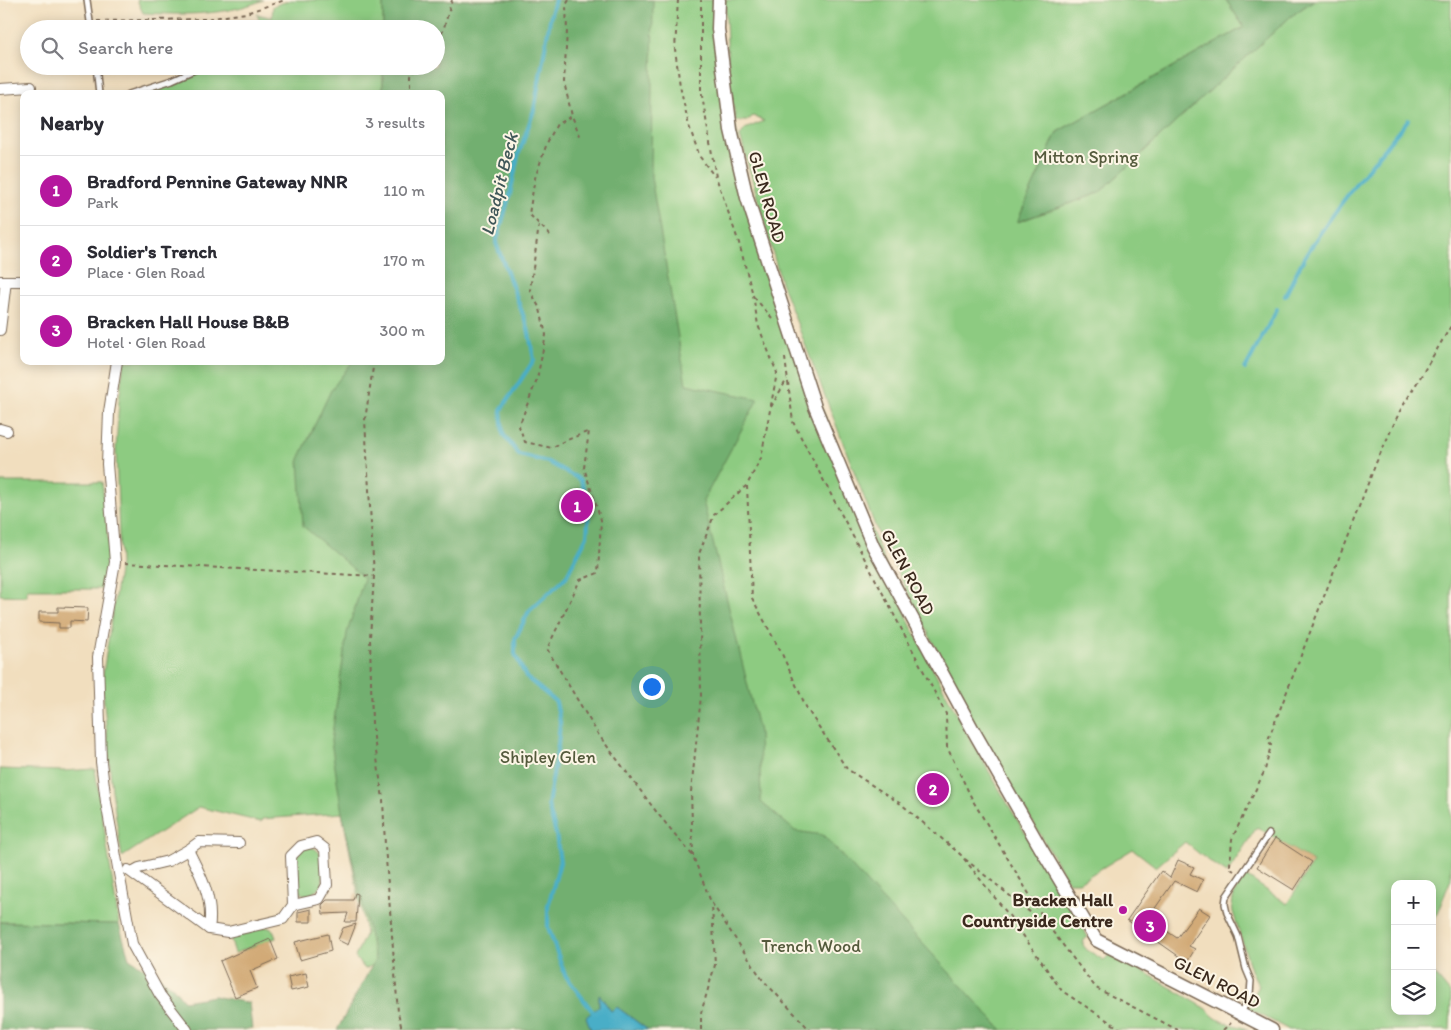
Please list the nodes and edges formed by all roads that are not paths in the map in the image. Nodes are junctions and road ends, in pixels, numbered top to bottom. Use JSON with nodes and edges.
{"nodes":[{"id":1,"x":88,"y":0,"type":"edge"},
{"id":2,"x":719,"y":0,"type":"edge"},
{"id":3,"x":90,"y":20,"type":"edge"},
{"id":4,"x":97,"y":75,"type":"edge"},
{"id":5,"x":183,"y":75,"type":"edge"},
{"id":6,"x":31,"y":87,"type":"dead end"},
{"id":7,"x":0,"y":89,"type":"edge"},
{"id":8,"x":99,"y":90,"type":"edge"},
{"id":9,"x":141,"y":90,"type":"edge"},
{"id":10,"x":20,"y":281,"type":"edge"},
{"id":11,"x":3,"y":282,"type":"edge"},
{"id":12,"x":0,"y":330,"type":"edge"},
{"id":13,"x":116,"y":365,"type":"edge"},
{"id":14,"x":1269,"y":834,"type":"dead end"},
{"id":15,"x":239,"y":843,"type":"dead end"},
{"id":16,"x":188,"y":850,"type":"junction"},
{"id":17,"x":118,"y":864,"type":"junction"},
{"id":18,"x":132,"y":872,"type":"junction"},
{"id":19,"x":293,"y":905,"type":"junction"},
{"id":20,"x":209,"y":929,"type":"junction"},
{"id":21,"x":1240,"y":1014,"type":"junction"},
{"id":22,"x":186,"y":1030,"type":"edge"},
{"id":23,"x":1272,"y":1030,"type":"edge"}],
"edges":[{"from":1,"to":3,"type":"lane"},
{"from":2,"to":21,"type":"street","name":"GLEN ROAD"},
{"from":4,"to":8,"type":"lane"},
{"from":5,"to":9,"type":"lane"},
{"from":6,"to":7,"type":"street"},
{"from":10,"to":11,"type":"street"},
{"from":11,"to":12,"type":"street"},
{"from":13,"to":17,"type":"street"},
{"from":14,"to":21,"type":"lane"},
{"from":15,"to":16,"type":"street"},
{"from":16,"to":18,"type":"street"},
{"from":16,"to":20,"type":"street"},
{"from":17,"to":18,"type":"street"},
{"from":17,"to":22,"type":"street"},
{"from":18,"to":20,"type":"street"},
{"from":19,"to":19,"type":"street"},
{"from":19,"to":20,"type":"street"},
{"from":21,"to":23,"type":"street","name":"GLEN ROAD"}]}
